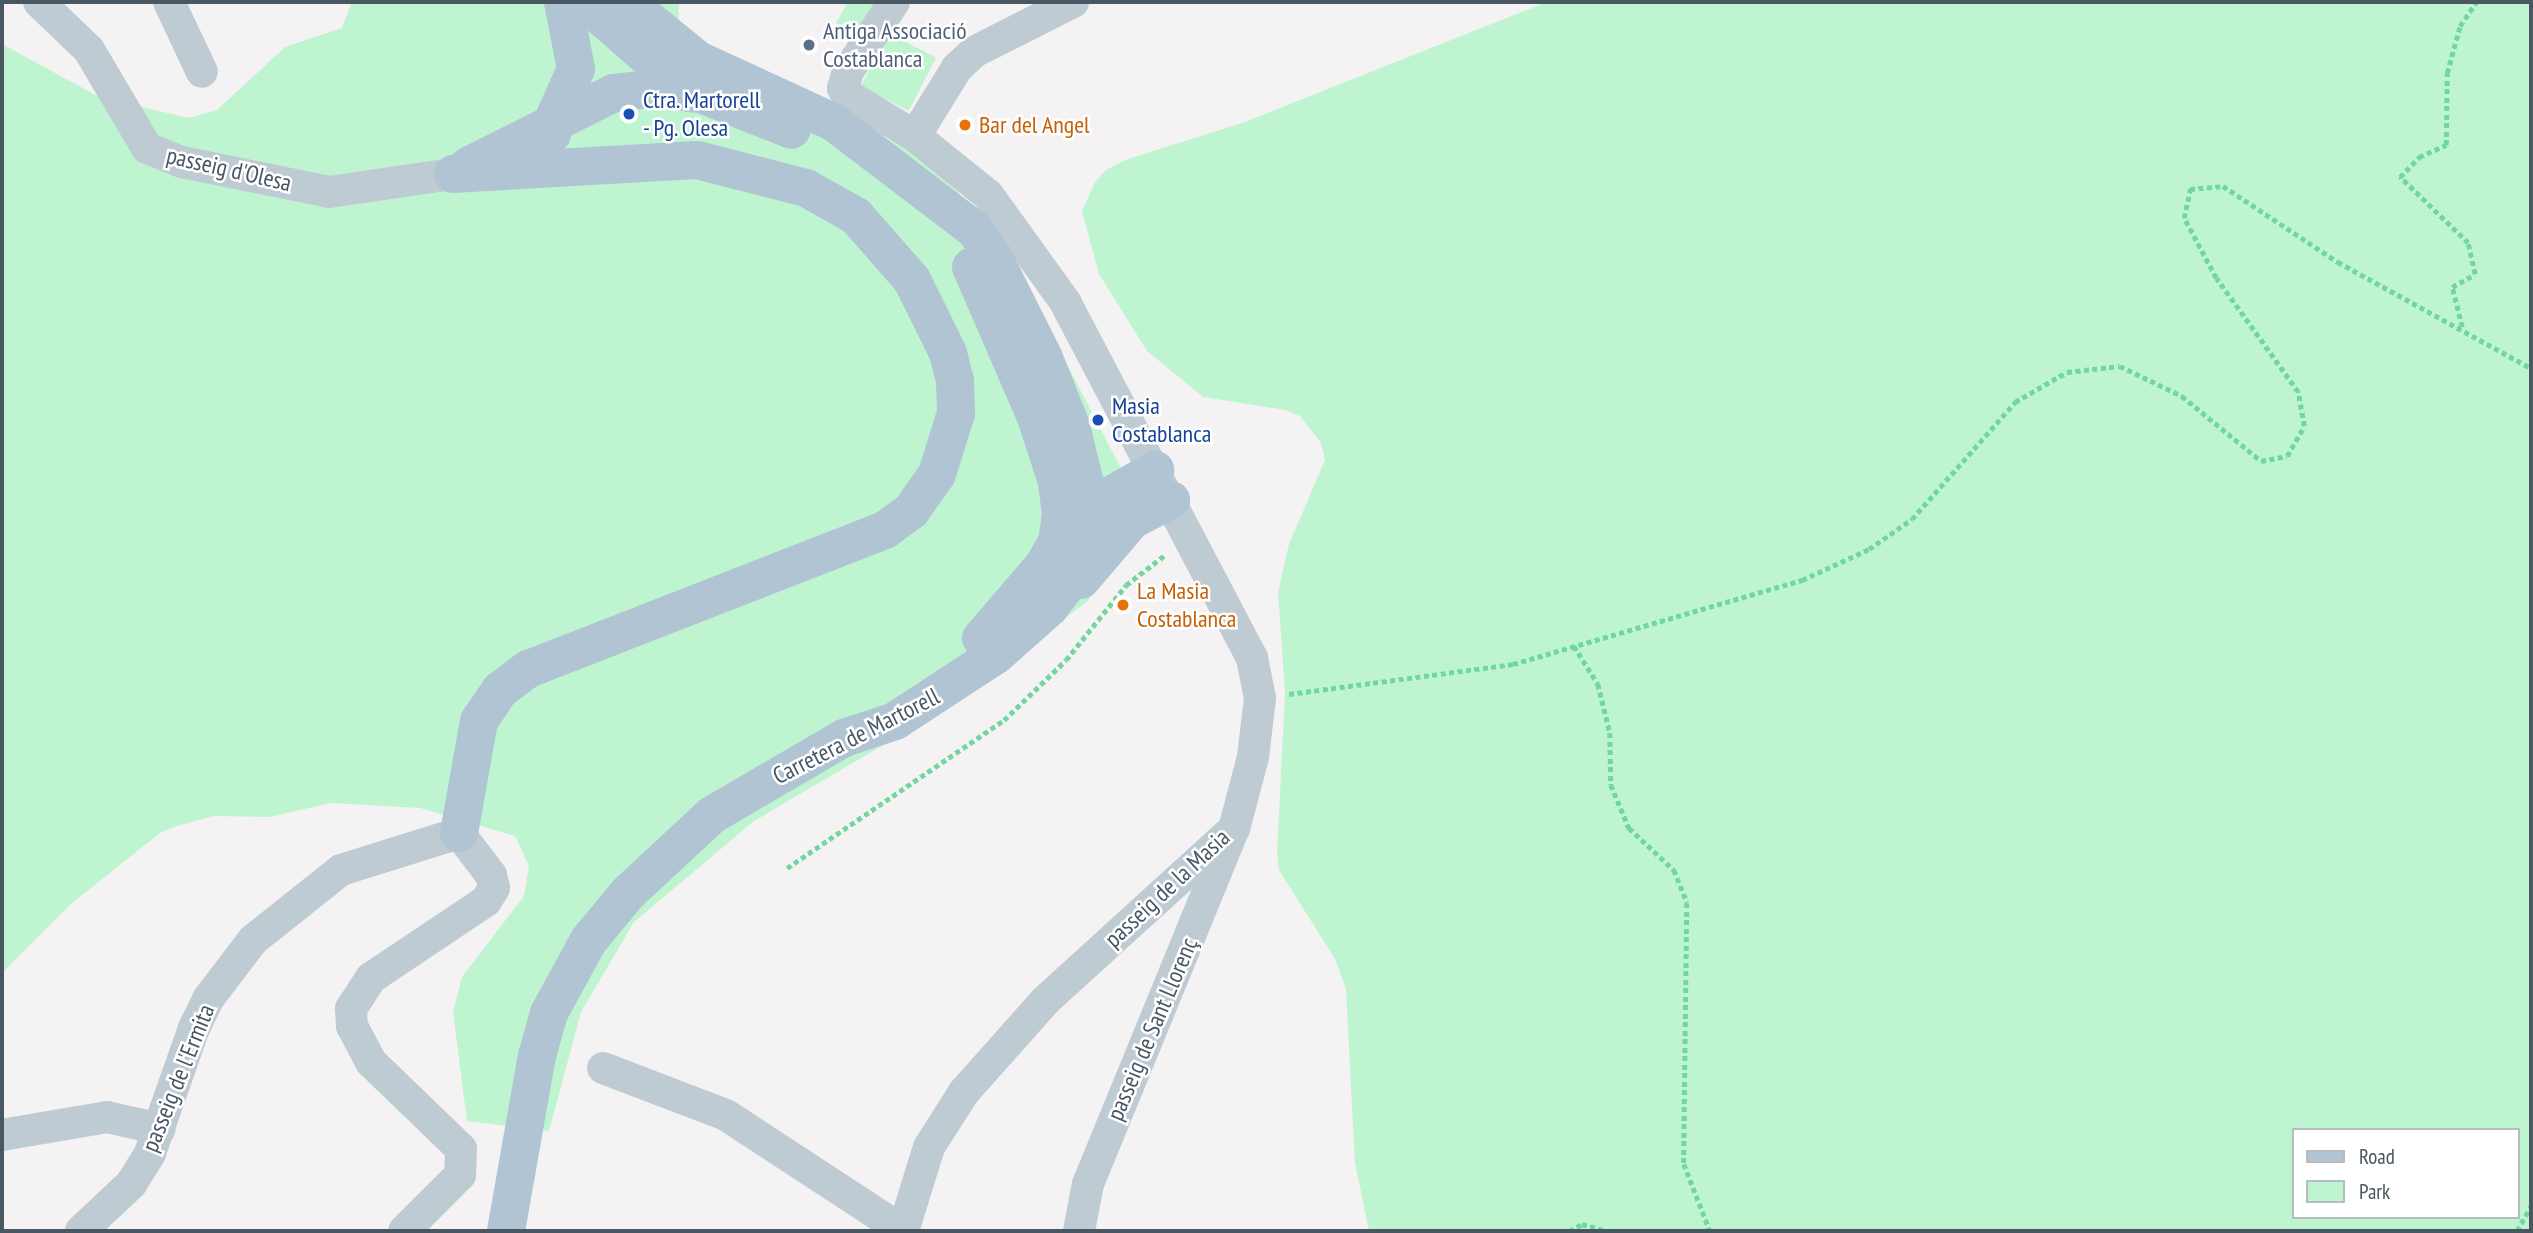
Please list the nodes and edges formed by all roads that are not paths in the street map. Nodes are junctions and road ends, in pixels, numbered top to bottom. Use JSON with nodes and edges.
{"nodes":[{"id":1,"x":38,"y":2,"type":"edge"},
{"id":2,"x":169,"y":2,"type":"edge"},
{"id":3,"x":563,"y":2,"type":"edge"},
{"id":4,"x":584,"y":2,"type":"edge"},
{"id":5,"x":610,"y":2,"type":"edge"},
{"id":6,"x":627,"y":2,"type":"edge"},
{"id":7,"x":894,"y":2,"type":"edge"},
{"id":8,"x":1073,"y":2,"type":"edge"},
{"id":9,"x":626,"y":43,"type":"junction"},
{"id":10,"x":698,"y":60,"type":"junction"},
{"id":11,"x":576,"y":69,"type":"junction"},
{"id":12,"x":202,"y":72,"type":"dead end"},
{"id":13,"x":614,"y":93,"type":"junction"},
{"id":14,"x":706,"y":96,"type":"junction"},
{"id":15,"x":551,"y":125,"type":"junction"},
{"id":16,"x":915,"y":136,"type":"junction"},
{"id":17,"x":871,"y":152,"type":"junction"},
{"id":18,"x":560,"y":167,"type":"junction"},
{"id":19,"x":453,"y":174,"type":"junction"},
{"id":20,"x":935,"y":198,"type":"junction"},
{"id":21,"x":1036,"y":416,"type":"junction"},
{"id":22,"x":1163,"y":485,"type":"junction"},
{"id":23,"x":1091,"y":508,"type":"junction"},
{"id":24,"x":1132,"y":520,"type":"junction"},
{"id":25,"x":1043,"y":566,"type":"junction"},
{"id":26,"x":1050,"y":607,"type":"junction"},
{"id":27,"x":844,"y":738,"type":"junction"},
{"id":28,"x":1234,"y":829,"type":"junction"},
{"id":29,"x":458,"y":833,"type":"junction"},
{"id":30,"x":603,"y":1068,"type":"dead end"},
{"id":31,"x":160,"y":1129,"type":"junction"},
{"id":32,"x":2,"y":1135,"type":"edge"},
{"id":33,"x":81,"y":1231,"type":"edge"},
{"id":34,"x":404,"y":1231,"type":"edge"},
{"id":35,"x":506,"y":1231,"type":"edge"},
{"id":36,"x":903,"y":1231,"type":"edge"},
{"id":37,"x":1079,"y":1231,"type":"edge"}],
"edges":[{"from":1,"to":19,"type":"street","name":"passeig d'Olesa"},
{"from":2,"to":12,"type":"street"},
{"from":3,"to":11,"type":"main road"},
{"from":4,"to":9,"type":"main road"},
{"from":5,"to":9,"type":"main road"},
{"from":6,"to":10,"type":"main road","name":"Carretera de Martorell"},
{"from":7,"to":16,"type":"street","name":"passeig de la Masia"},
{"from":8,"to":16,"type":"street"},
{"from":9,"to":10,"type":"main road"},
{"from":9,"to":11,"type":"main road"},
{"from":9,"to":13,"type":"main road"},
{"from":9,"to":14,"type":"main road"},
{"from":10,"to":17,"type":"main road","name":"Carretera de Martorell"},
{"from":11,"to":15,"type":"main road"},
{"from":13,"to":14,"type":"main road"},
{"from":13,"to":15,"type":"main road"},
{"from":14,"to":17,"type":"main road"},
{"from":15,"to":18,"type":"main road"},
{"from":15,"to":19,"type":"main road"},
{"from":16,"to":22,"type":"street","name":"passeig de la Masia"},
{"from":17,"to":20,"type":"main road","name":"Carretera de Martorell"},
{"from":18,"to":19,"type":"main road"},
{"from":18,"to":29,"type":"main road"},
{"from":20,"to":21,"type":"main road"},
{"from":20,"to":23,"type":"main road","name":"Carretera de Martorell"},
{"from":21,"to":23,"type":"main road"},
{"from":21,"to":25,"type":"main road"},
{"from":22,"to":23,"type":"main road"},
{"from":22,"to":24,"type":"main road"},
{"from":22,"to":28,"type":"street","name":"passeig de la Masia"},
{"from":23,"to":24,"type":"main road"},
{"from":23,"to":25,"type":"main road"},
{"from":23,"to":26,"type":"main road","name":"Carretera de Martorell"},
{"from":24,"to":26,"type":"main road"},
{"from":25,"to":27,"type":"main road"},
{"from":26,"to":27,"type":"main road","name":"Carretera de Martorell"},
{"from":27,"to":35,"type":"main road","name":"Carretera de Martorell"},
{"from":28,"to":36,"type":"street","name":"passeig de la Masia"},
{"from":28,"to":37,"type":"street","name":"passeig de Sant Llorenç"},
{"from":29,"to":31,"type":"street","name":"passeig de l'Ermita"},
{"from":29,"to":34,"type":"street"},
{"from":30,"to":36,"type":"street"},
{"from":31,"to":32,"type":"street"},
{"from":31,"to":33,"type":"street","name":"passeig de l'Ermita"}]}
